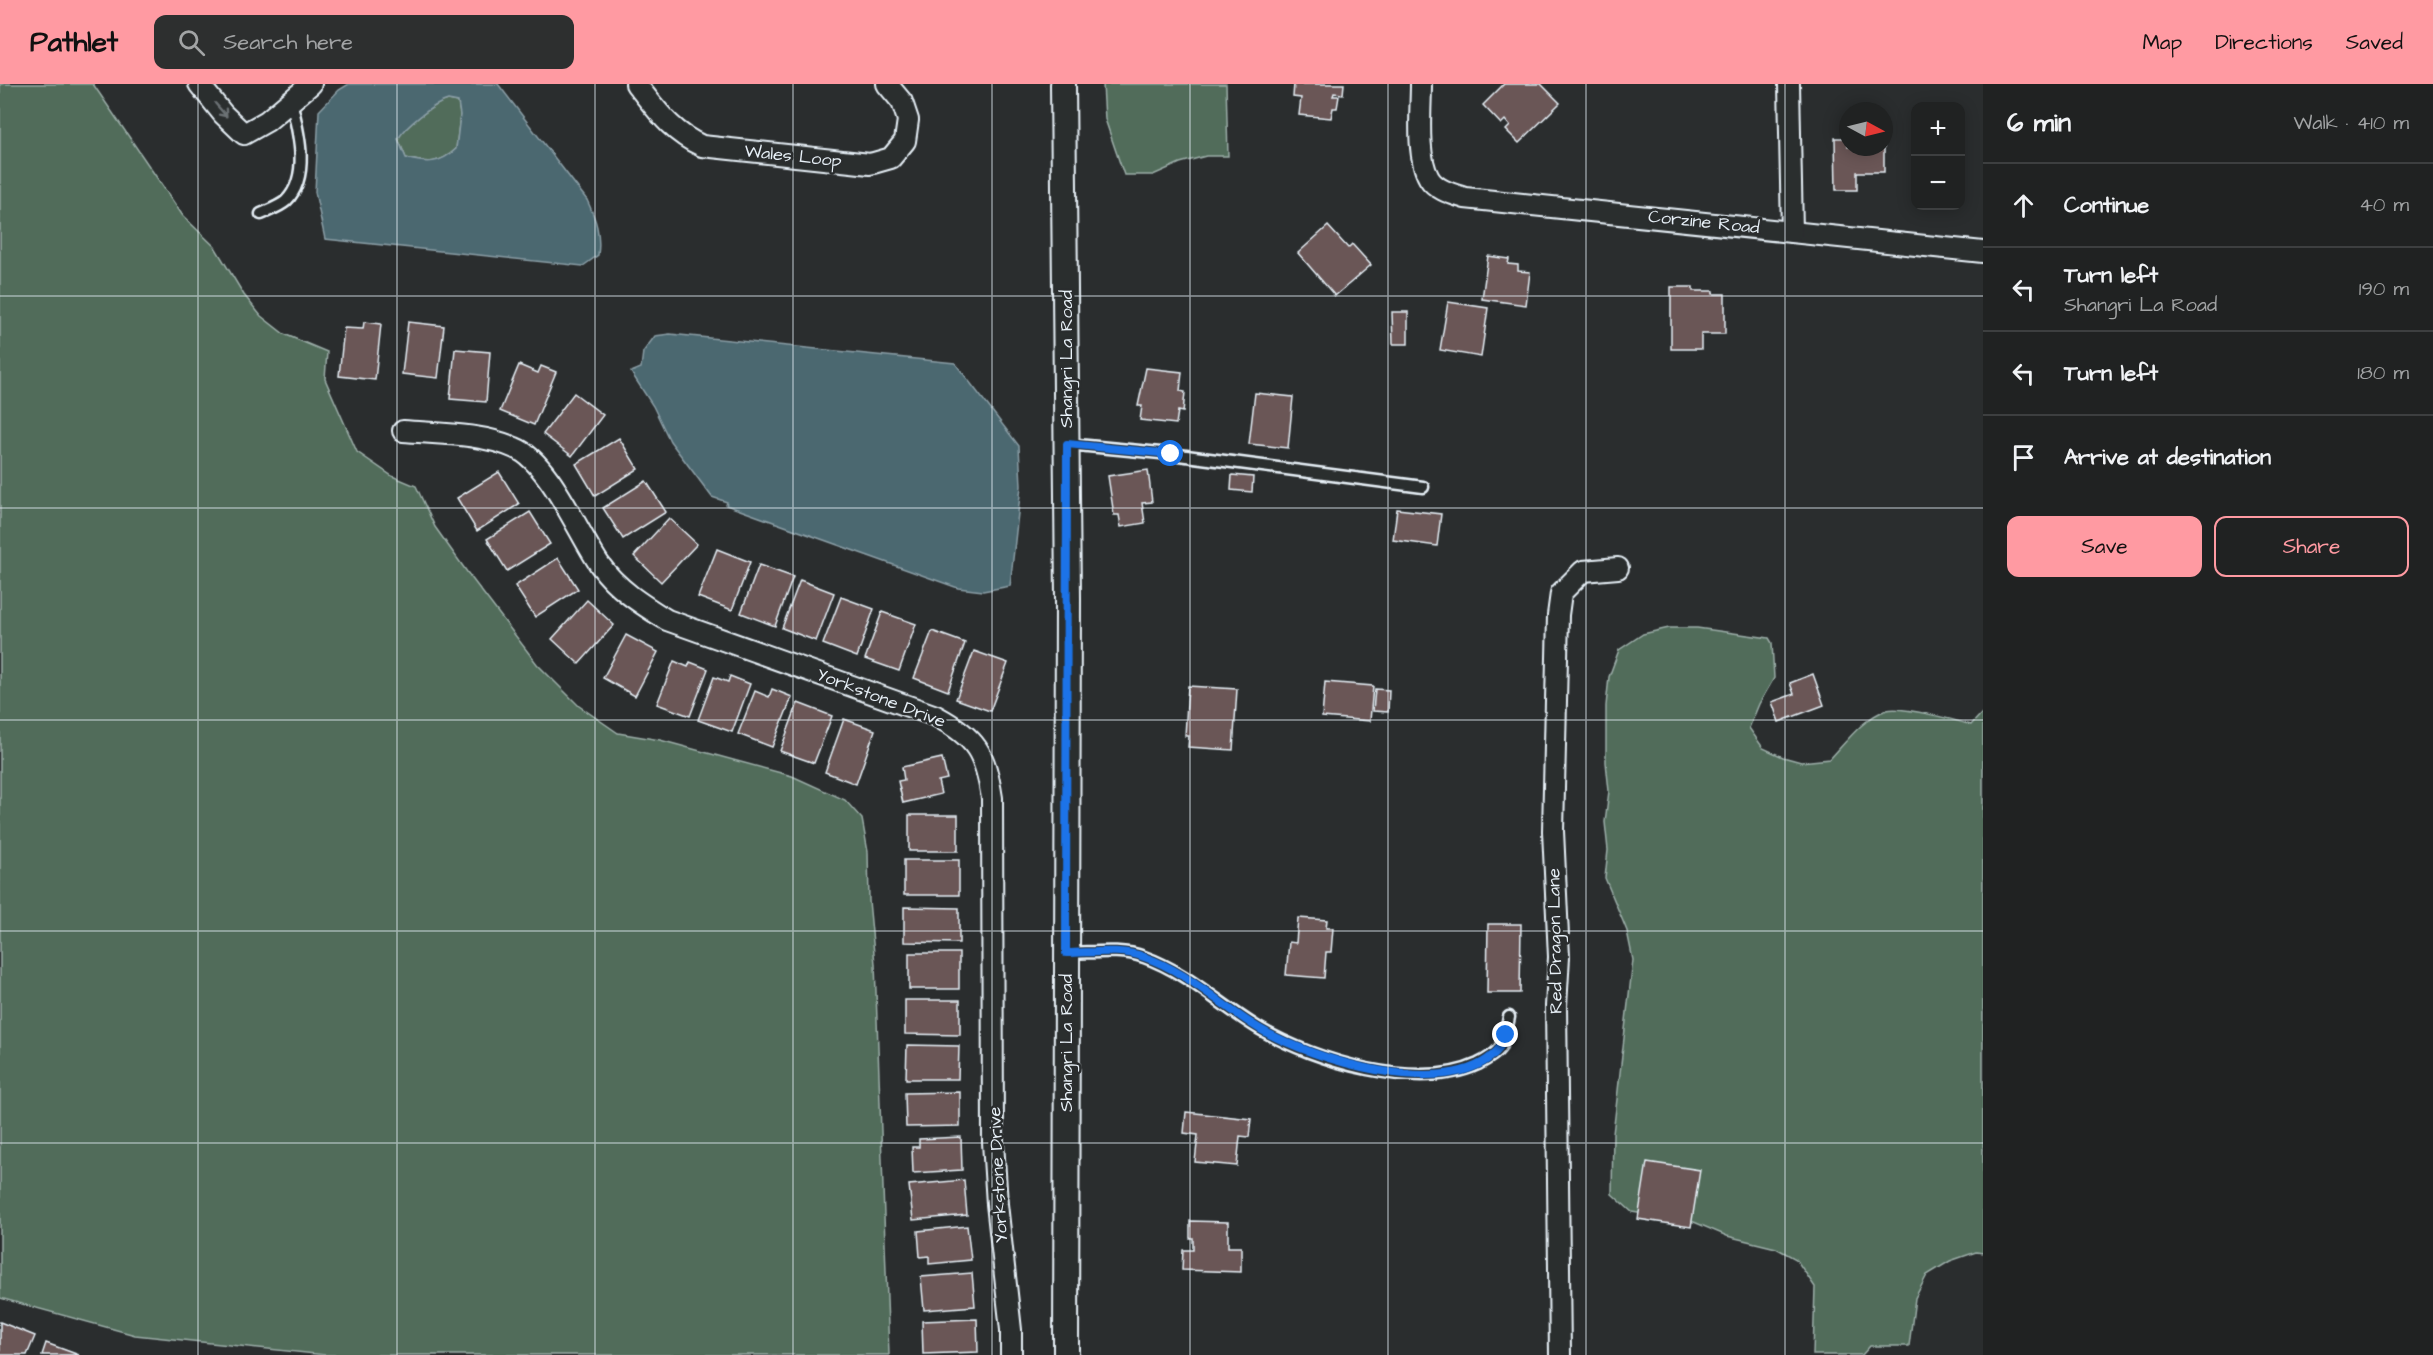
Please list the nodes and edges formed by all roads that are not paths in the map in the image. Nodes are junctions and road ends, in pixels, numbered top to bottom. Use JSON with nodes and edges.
{"nodes":[{"id":1,"x":199,"y":84,"type":"edge"},
{"id":2,"x":310,"y":84,"type":"edge"},
{"id":3,"x":636,"y":84,"type":"edge"},
{"id":4,"x":887,"y":84,"type":"edge"},
{"id":5,"x":1063,"y":84,"type":"edge"},
{"id":6,"x":1421,"y":84,"type":"edge"},
{"id":7,"x":1789,"y":84,"type":"edge"},
{"id":8,"x":291,"y":101,"type":"junction"},
{"id":9,"x":261,"y":214,"type":"dead end"},
{"id":10,"x":1792,"y":232,"type":"junction"},
{"id":11,"x":1983,"y":252,"type":"edge"},
{"id":12,"x":402,"y":431,"type":"dead end"},
{"id":13,"x":1067,"y":444,"type":"junction"},
{"id":14,"x":1423,"y":487,"type":"dead end"},
{"id":15,"x":1618,"y":568,"type":"dead end"},
{"id":16,"x":1066,"y":953,"type":"junction"},
{"id":17,"x":1509,"y":1017,"type":"dead end"},
{"id":18,"x":1011,"y":1355,"type":"edge"},
{"id":19,"x":1066,"y":1355,"type":"edge"},
{"id":20,"x":1560,"y":1355,"type":"edge"}],
"edges":[{"from":1,"to":8,"type":"street","one_way":true},
{"from":2,"to":8,"type":"street"},
{"from":3,"to":4,"type":"street","name":"Wales Loop"},
{"from":5,"to":13,"type":"street","name":"Shangri La Road"},
{"from":6,"to":10,"type":"street","name":"Corzine Road"},
{"from":7,"to":10,"type":"street"},
{"from":8,"to":9,"type":"lane"},
{"from":10,"to":11,"type":"street","name":"Corzine Road"},
{"from":12,"to":18,"type":"street","name":"Yorkstone Drive"},
{"from":13,"to":14,"type":"lane"},
{"from":13,"to":16,"type":"street","name":"Shangri La Road"},
{"from":15,"to":20,"type":"street","name":"Red Dragon Lane"},
{"from":16,"to":17,"type":"lane"},
{"from":16,"to":19,"type":"street","name":"Shangri La Road"}]}
